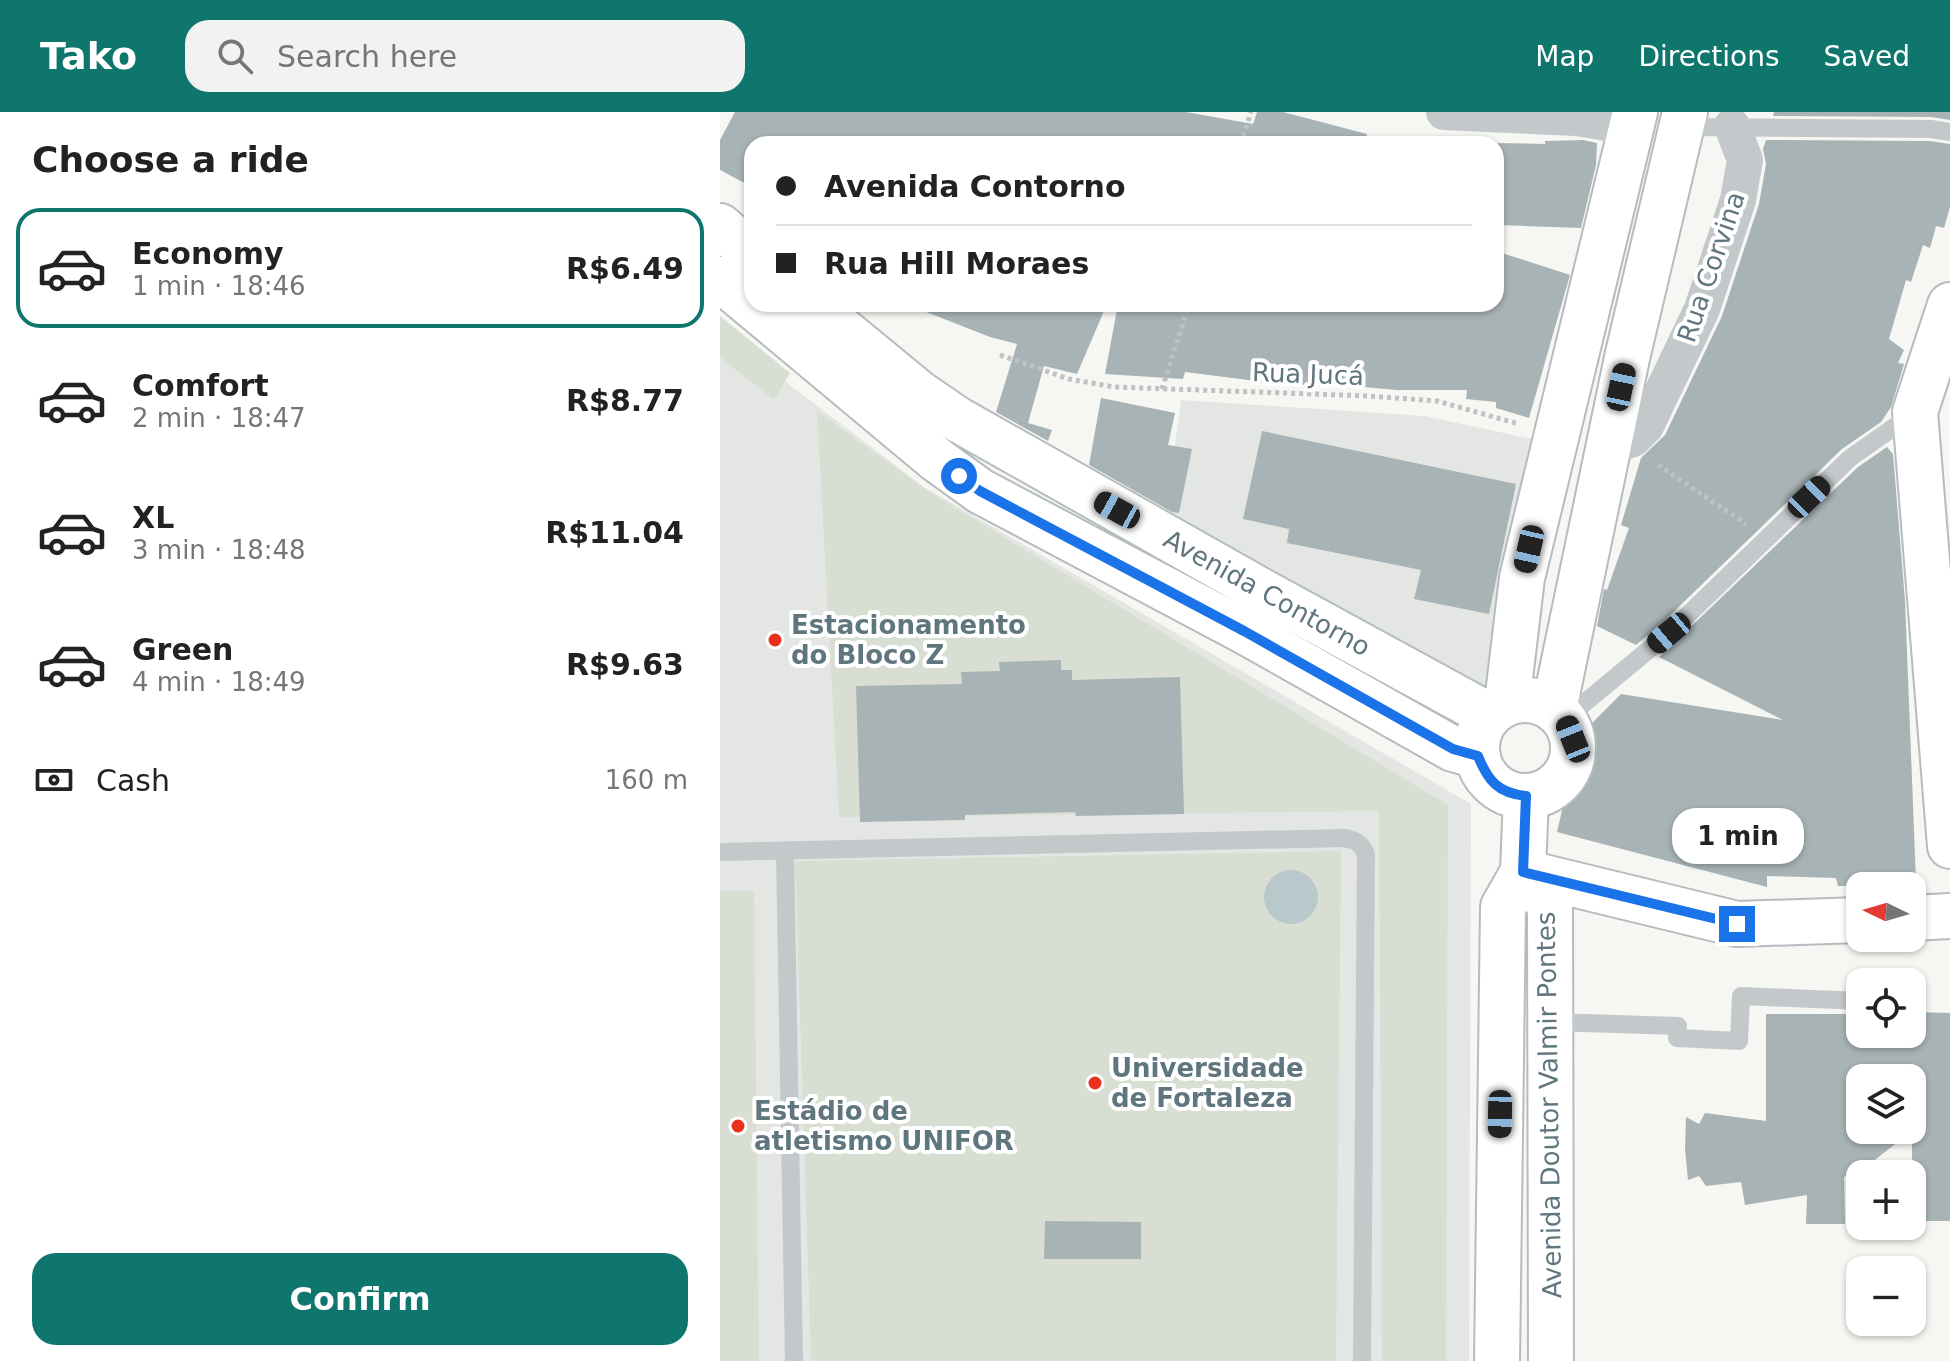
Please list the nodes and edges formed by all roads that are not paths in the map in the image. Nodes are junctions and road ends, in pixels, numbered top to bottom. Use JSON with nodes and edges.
{"nodes":[{"id":1,"x":1444,"y":112,"type":"edge"},
{"id":2,"x":1633,"y":119,"type":"edge"},
{"id":3,"x":1683,"y":119,"type":"edge"},
{"id":4,"x":1735,"y":119,"type":"edge"},
{"id":5,"x":1950,"y":132,"type":"edge"},
{"id":6,"x":720,"y":226,"type":"edge"},
{"id":7,"x":744,"y":247,"type":"edge"},
{"id":8,"x":720,"y":279,"type":"edge"},
{"id":9,"x":744,"y":299,"type":"edge"},
{"id":10,"x":1950,"y":305,"type":"edge"},
{"id":11,"x":760,"y":312,"type":"edge"},
{"id":12,"x":821,"y":312,"type":"edge"},
{"id":13,"x":1915,"y":412,"type":"junction"},
{"id":14,"x":1614,"y":445,"type":"road end"},
{"id":15,"x":1943,"y":696,"type":"edge"},
{"id":16,"x":1498,"y":709,"type":"junction"},
{"id":17,"x":1560,"y":714,"type":"junction"},
{"id":18,"x":1478,"y":756,"type":"junction"},
{"id":19,"x":1526,"y":796,"type":"junction"},
{"id":20,"x":1950,"y":846,"type":"edge"},
{"id":21,"x":785,"y":850,"type":"junction"},
{"id":22,"x":720,"y":852,"type":"edge"},
{"id":23,"x":1523,"y":872,"type":"junction"},
{"id":24,"x":1950,"y":916,"type":"edge"},
{"id":25,"x":1926,"y":917,"type":"edge"},
{"id":26,"x":1846,"y":920,"type":"edge"},
{"id":27,"x":1846,"y":1000,"type":"edge"},
{"id":28,"x":1552,"y":1022,"type":"junction"},
{"id":29,"x":794,"y":1361,"type":"edge"},
{"id":30,"x":1362,"y":1361,"type":"edge"},
{"id":31,"x":1497,"y":1361,"type":"edge"},
{"id":32,"x":1551,"y":1361,"type":"edge"}],
"edges":[{"from":1,"to":2,"type":"street"},
{"from":2,"to":16,"type":"street"},
{"from":3,"to":4,"type":"lane"},
{"from":3,"to":17,"type":"street"},
{"from":4,"to":5,"type":"lane"},
{"from":4,"to":14,"type":"street","name":"Rua Corvina"},
{"from":6,"to":7,"type":"street"},
{"from":8,"to":9,"type":"street","name":"Avenida Contorno"},
{"from":10,"to":13,"type":"street"},
{"from":11,"to":18,"type":"street","name":"Avenida Contorno"},
{"from":12,"to":16,"type":"street","name":"Avenida Contorno"},
{"from":13,"to":15,"type":"street"},
{"from":13,"to":17,"type":"lane"},
{"from":15,"to":20,"type":"street"},
{"from":16,"to":17,"type":"street"},
{"from":16,"to":18,"type":"street"},
{"from":17,"to":19,"type":"street"},
{"from":18,"to":19,"type":"street"},
{"from":19,"to":23,"type":"street"},
{"from":21,"to":22,"type":"lane"},
{"from":21,"to":29,"type":"lane"},
{"from":21,"to":30,"type":"lane"},
{"from":23,"to":26,"type":"street"},
{"from":23,"to":28,"type":"street","name":"Avenida Doutor Valmir Pontes"},
{"from":23,"to":31,"type":"street","name":"Avenida Doutor Valmir Pontes"},
{"from":24,"to":25,"type":"street"},
{"from":27,"to":28,"type":"lane"},
{"from":28,"to":32,"type":"street","name":"Avenida Doutor Valmir Pontes"}]}
